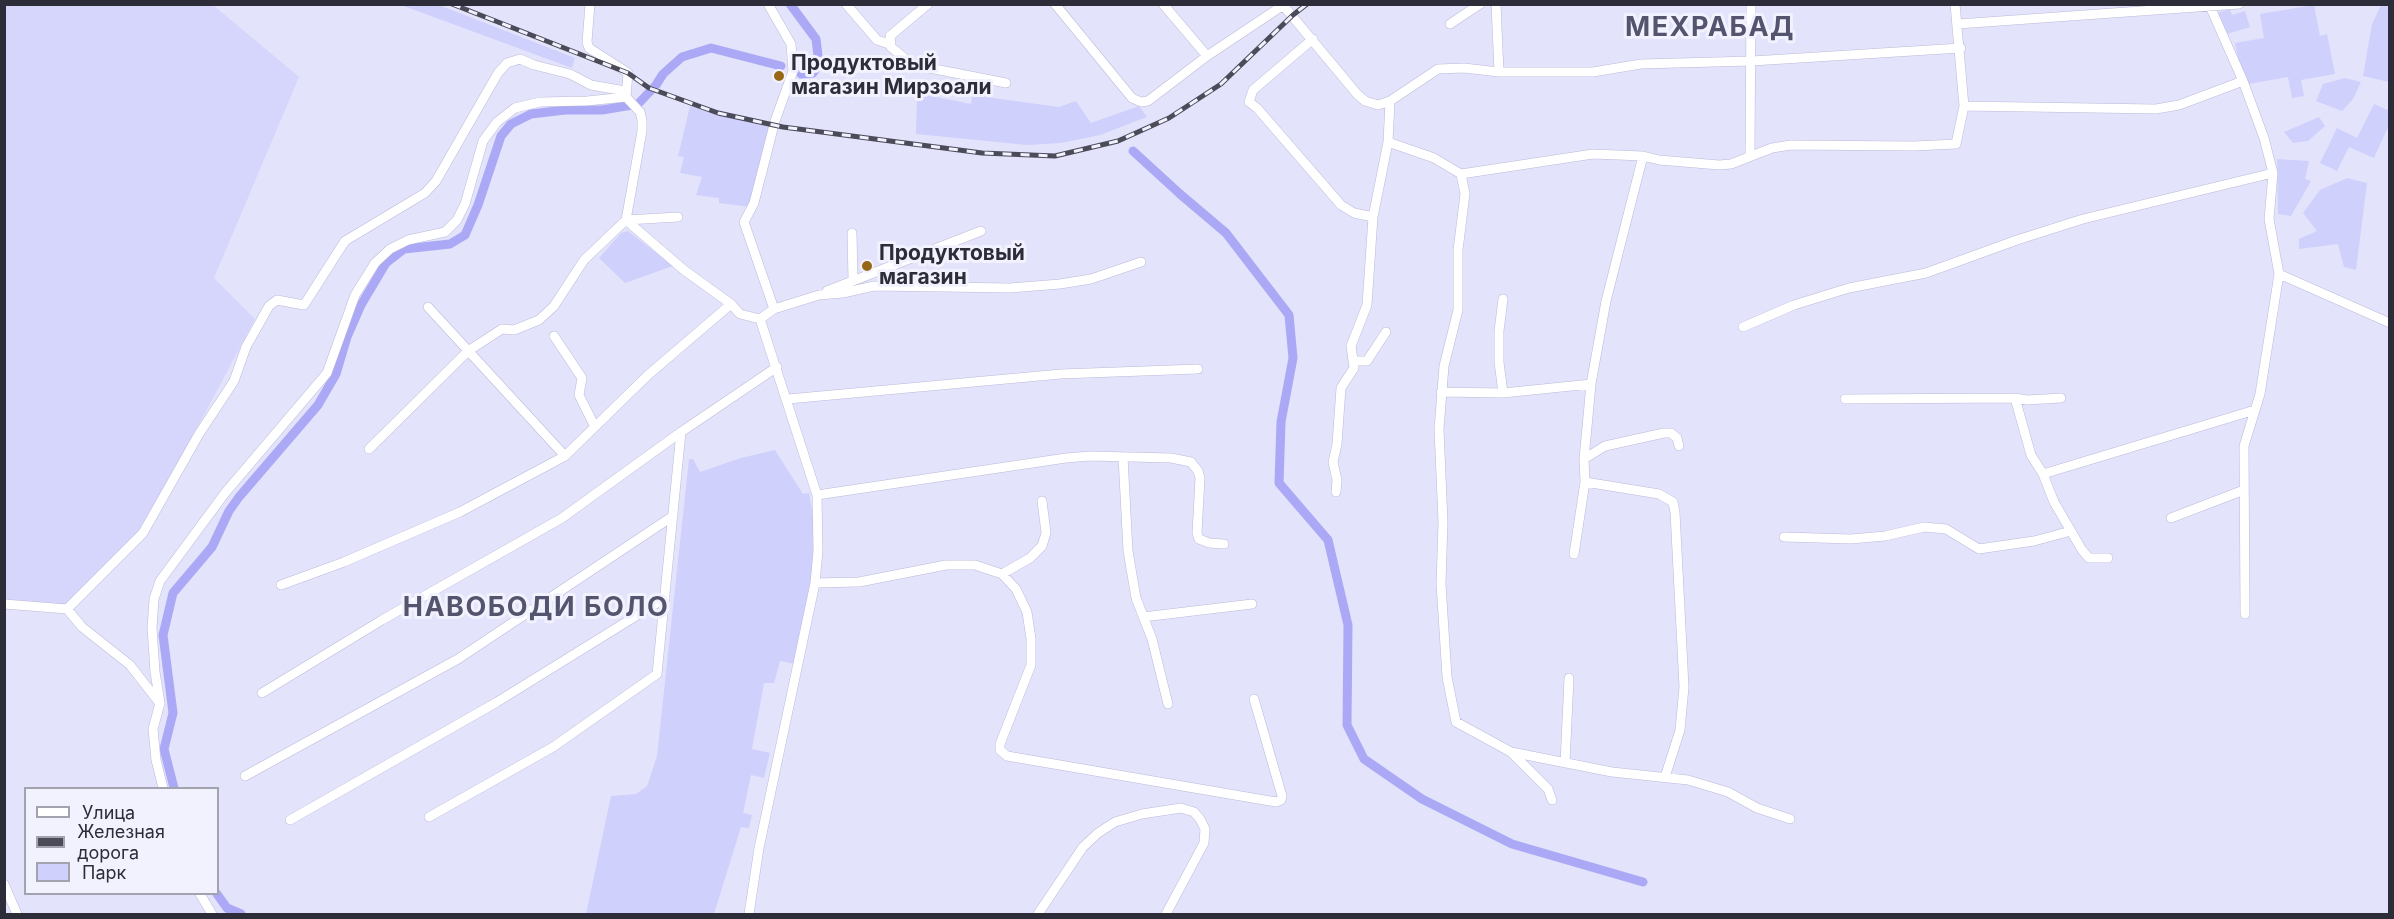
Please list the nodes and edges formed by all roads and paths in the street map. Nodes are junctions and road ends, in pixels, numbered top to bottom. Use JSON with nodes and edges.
{"nodes":[{"id":1,"x":590,"y":4,"type":"edge"},
{"id":2,"x":768,"y":4,"type":"edge"},
{"id":3,"x":846,"y":4,"type":"edge"},
{"id":4,"x":928,"y":4,"type":"edge"},
{"id":5,"x":1055,"y":4,"type":"edge"},
{"id":6,"x":1163,"y":4,"type":"edge"},
{"id":7,"x":1480,"y":4,"type":"edge"},
{"id":8,"x":1496,"y":4,"type":"edge"},
{"id":9,"x":1752,"y":4,"type":"edge"},
{"id":10,"x":1955,"y":4,"type":"edge"},
{"id":11,"x":2239,"y":4,"type":"edge"},
{"id":12,"x":1283,"y":5,"type":"edge"},
{"id":13,"x":2209,"y":5,"type":"edge"},
{"id":14,"x":1450,"y":24,"type":"dead end"},
{"id":15,"x":1958,"y":24,"type":"junction"},
{"id":16,"x":1313,"y":39,"type":"junction"},
{"id":17,"x":889,"y":44,"type":"junction"},
{"id":18,"x":1961,"y":48,"type":"junction"},
{"id":19,"x":1208,"y":56,"type":"junction"},
{"id":20,"x":1752,"y":61,"type":"junction"},
{"id":21,"x":1499,"y":72,"type":"junction"},
{"id":22,"x":2243,"y":81,"type":"junction"},
{"id":23,"x":1006,"y":83,"type":"dead end"},
{"id":24,"x":625,"y":94,"type":"junction"},
{"id":25,"x":1390,"y":101,"type":"junction"},
{"id":26,"x":1964,"y":106,"type":"junction"},
{"id":27,"x":1388,"y":142,"type":"junction"},
{"id":28,"x":1750,"y":155,"type":"junction"},
{"id":29,"x":1643,"y":156,"type":"junction"},
{"id":30,"x":2273,"y":173,"type":"junction"},
{"id":31,"x":1461,"y":174,"type":"junction"},
{"id":32,"x":678,"y":217,"type":"dead end"},
{"id":33,"x":1373,"y":217,"type":"junction"},
{"id":34,"x":626,"y":220,"type":"junction"},
{"id":35,"x":981,"y":231,"type":"dead end"},
{"id":36,"x":852,"y":233,"type":"dead end"},
{"id":37,"x":1141,"y":262,"type":"dead end"},
{"id":38,"x":2279,"y":274,"type":"junction"},
{"id":39,"x":853,"y":280,"type":"junction"},
{"id":40,"x":819,"y":295,"type":"junction"},
{"id":41,"x":1503,"y":299,"type":"dead end"},
{"id":42,"x":731,"y":304,"type":"junction"},
{"id":43,"x":428,"y":307,"type":"dead end"},
{"id":44,"x":774,"y":309,"type":"junction"},
{"id":45,"x":760,"y":319,"type":"junction"},
{"id":46,"x":2390,"y":323,"type":"edge"},
{"id":47,"x":1743,"y":327,"type":"dead end"},
{"id":48,"x":1386,"y":332,"type":"dead end"},
{"id":49,"x":554,"y":336,"type":"dead end"},
{"id":50,"x":468,"y":351,"type":"junction"},
{"id":51,"x":1354,"y":361,"type":"junction"},
{"id":52,"x":777,"y":367,"type":"junction"},
{"id":53,"x":1198,"y":369,"type":"dead end"},
{"id":54,"x":1591,"y":384,"type":"junction"},
{"id":55,"x":1441,"y":392,"type":"junction"},
{"id":56,"x":1503,"y":393,"type":"junction"},
{"id":57,"x":2015,"y":398,"type":"junction"},
{"id":58,"x":788,"y":399,"type":"junction"},
{"id":59,"x":1845,"y":399,"type":"dead end"},
{"id":60,"x":2061,"y":399,"type":"dead end"},
{"id":61,"x":2255,"y":410,"type":"junction"},
{"id":62,"x":595,"y":428,"type":"junction"},
{"id":63,"x":681,"y":432,"type":"junction"},
{"id":64,"x":1679,"y":446,"type":"dead end"},
{"id":65,"x":369,"y":449,"type":"dead end"},
{"id":66,"x":565,"y":456,"type":"junction"},
{"id":67,"x":1123,"y":457,"type":"junction"},
{"id":68,"x":1584,"y":459,"type":"junction"},
{"id":69,"x":2043,"y":474,"type":"junction"},
{"id":70,"x":1585,"y":482,"type":"junction"},
{"id":71,"x":2244,"y":490,"type":"junction"},
{"id":72,"x":1336,"y":492,"type":"dead end"},
{"id":73,"x":817,"y":495,"type":"junction"},
{"id":74,"x":1042,"y":501,"type":"dead end"},
{"id":75,"x":673,"y":516,"type":"junction"},
{"id":76,"x":2171,"y":518,"type":"dead end"},
{"id":77,"x":2072,"y":531,"type":"junction"},
{"id":78,"x":1784,"y":537,"type":"dead end"},
{"id":79,"x":1224,"y":544,"type":"dead end"},
{"id":80,"x":1574,"y":554,"type":"dead end"},
{"id":81,"x":2108,"y":558,"type":"dead end"},
{"id":82,"x":1002,"y":574,"type":"junction"},
{"id":83,"x":815,"y":583,"type":"junction"},
{"id":84,"x":281,"y":585,"type":"dead end"},
{"id":85,"x":665,"y":598,"type":"junction"},
{"id":86,"x":4,"y":604,"type":"edge"},
{"id":87,"x":1252,"y":604,"type":"dead end"},
{"id":88,"x":68,"y":609,"type":"junction"},
{"id":89,"x":2245,"y":614,"type":"dead end"},
{"id":90,"x":1143,"y":617,"type":"junction"},
{"id":91,"x":1569,"y":678,"type":"dead end"},
{"id":92,"x":262,"y":693,"type":"dead end"},
{"id":93,"x":1254,"y":699,"type":"dead end"},
{"id":94,"x":160,"y":703,"type":"junction"},
{"id":95,"x":1168,"y":704,"type":"dead end"},
{"id":96,"x":1511,"y":752,"type":"junction"},
{"id":97,"x":1565,"y":763,"type":"junction"},
{"id":98,"x":245,"y":776,"type":"dead end"},
{"id":99,"x":1665,"y":777,"type":"junction"},
{"id":100,"x":162,"y":787,"type":"edge"},
{"id":101,"x":1552,"y":800,"type":"dead end"},
{"id":102,"x":429,"y":817,"type":"dead end"},
{"id":103,"x":1790,"y":819,"type":"dead end"},
{"id":104,"x":290,"y":820,"type":"dead end"},
{"id":105,"x":4,"y":884,"type":"edge"},
{"id":106,"x":201,"y":895,"type":"edge"},
{"id":107,"x":16,"y":915,"type":"edge"},
{"id":108,"x":212,"y":915,"type":"edge"},
{"id":109,"x":749,"y":915,"type":"edge"},
{"id":110,"x":1038,"y":915,"type":"edge"},
{"id":111,"x":1166,"y":915,"type":"edge"}],
"edges":[{"from":1,"to":24,"type":"street"},
{"from":2,"to":44,"type":"street"},
{"from":3,"to":17,"type":"street"},
{"from":4,"to":17,"type":"street"},
{"from":5,"to":19,"type":"street"},
{"from":6,"to":19,"type":"street"},
{"from":7,"to":14,"type":"street"},
{"from":8,"to":21,"type":"street"},
{"from":9,"to":20,"type":"street"},
{"from":10,"to":15,"type":"street"},
{"from":11,"to":13,"type":"street"},
{"from":12,"to":16,"type":"street"},
{"from":12,"to":19,"type":"street"},
{"from":13,"to":15,"type":"street"},
{"from":13,"to":22,"type":"street"},
{"from":15,"to":18,"type":"street"},
{"from":16,"to":25,"type":"street"},
{"from":16,"to":33,"type":"street"},
{"from":17,"to":23,"type":"street"},
{"from":18,"to":20,"type":"street"},
{"from":18,"to":26,"type":"street"},
{"from":20,"to":21,"type":"street"},
{"from":20,"to":28,"type":"street"},
{"from":21,"to":25,"type":"street"},
{"from":22,"to":26,"type":"street"},
{"from":22,"to":30,"type":"street"},
{"from":24,"to":34,"type":"street"},
{"from":24,"to":88,"type":"street"},
{"from":24,"to":94,"type":"street"},
{"from":25,"to":27,"type":"street"},
{"from":26,"to":28,"type":"street"},
{"from":27,"to":31,"type":"street"},
{"from":27,"to":33,"type":"street"},
{"from":28,"to":29,"type":"street"},
{"from":29,"to":31,"type":"street"},
{"from":29,"to":54,"type":"street"},
{"from":30,"to":38,"type":"street"},
{"from":30,"to":47,"type":"street"},
{"from":31,"to":55,"type":"street"},
{"from":32,"to":34,"type":"street"},
{"from":33,"to":51,"type":"street"},
{"from":34,"to":42,"type":"street"},
{"from":34,"to":50,"type":"street"},
{"from":35,"to":39,"type":"street"},
{"from":36,"to":39,"type":"street"},
{"from":37,"to":40,"type":"street"},
{"from":38,"to":46,"type":"street"},
{"from":38,"to":61,"type":"street"},
{"from":39,"to":40,"type":"street"},
{"from":40,"to":44,"type":"street"},
{"from":41,"to":56,"type":"street"},
{"from":42,"to":45,"type":"street"},
{"from":42,"to":62,"type":"street"},
{"from":43,"to":50,"type":"street"},
{"from":44,"to":45,"type":"street"},
{"from":45,"to":52,"type":"street"},
{"from":48,"to":51,"type":"street"},
{"from":49,"to":62,"type":"street"},
{"from":50,"to":65,"type":"street"},
{"from":50,"to":66,"type":"street"},
{"from":51,"to":72,"type":"street"},
{"from":52,"to":58,"type":"street"},
{"from":52,"to":63,"type":"street"},
{"from":53,"to":58,"type":"street"},
{"from":54,"to":56,"type":"street"},
{"from":54,"to":68,"type":"street"},
{"from":55,"to":56,"type":"street"},
{"from":55,"to":96,"type":"street"},
{"from":57,"to":59,"type":"street"},
{"from":57,"to":60,"type":"street"},
{"from":57,"to":69,"type":"street"},
{"from":58,"to":73,"type":"street"},
{"from":61,"to":69,"type":"street"},
{"from":61,"to":71,"type":"street"},
{"from":62,"to":66,"type":"street"},
{"from":63,"to":75,"type":"street"},
{"from":63,"to":92,"type":"street"},
{"from":64,"to":68,"type":"street"},
{"from":66,"to":84,"type":"street"},
{"from":67,"to":73,"type":"street"},
{"from":67,"to":79,"type":"street"},
{"from":67,"to":90,"type":"street"},
{"from":68,"to":70,"type":"street"},
{"from":69,"to":77,"type":"street"},
{"from":70,"to":80,"type":"street"},
{"from":70,"to":99,"type":"street"},
{"from":71,"to":76,"type":"street"},
{"from":71,"to":89,"type":"street"},
{"from":73,"to":83,"type":"street"},
{"from":74,"to":82,"type":"street"},
{"from":75,"to":85,"type":"street"},
{"from":75,"to":98,"type":"street"},
{"from":77,"to":78,"type":"street"},
{"from":77,"to":81,"type":"street"},
{"from":82,"to":83,"type":"street"},
{"from":82,"to":93,"type":"street"},
{"from":83,"to":109,"type":"street"},
{"from":85,"to":102,"type":"street"},
{"from":85,"to":104,"type":"street"},
{"from":86,"to":88,"type":"street"},
{"from":87,"to":90,"type":"street"},
{"from":88,"to":94,"type":"street"},
{"from":90,"to":95,"type":"street"},
{"from":91,"to":97,"type":"street"},
{"from":94,"to":100,"type":"street"},
{"from":96,"to":97,"type":"street"},
{"from":96,"to":101,"type":"street"},
{"from":97,"to":99,"type":"street"},
{"from":99,"to":103,"type":"street"},
{"from":105,"to":107,"type":"street"},
{"from":106,"to":108,"type":"street"},
{"from":110,"to":111,"type":"street"}]}
